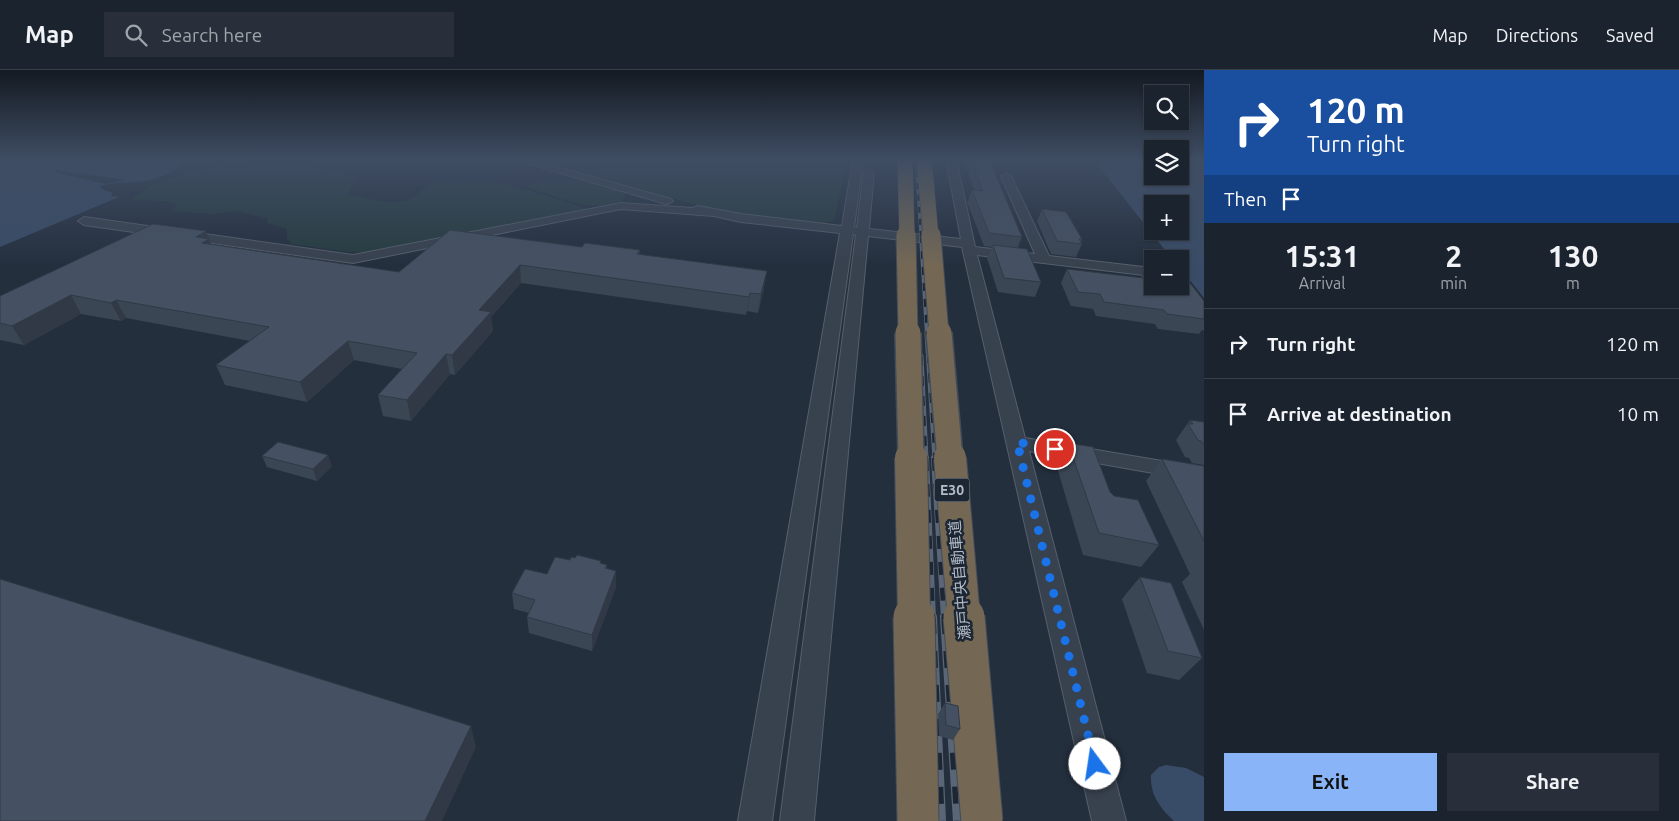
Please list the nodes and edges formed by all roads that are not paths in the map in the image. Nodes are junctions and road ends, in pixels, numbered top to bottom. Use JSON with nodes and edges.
{"nodes":[{"id":1,"x":643,"y":194,"type":"edge"},
{"id":2,"x":857,"y":194,"type":"edge"},
{"id":3,"x":863,"y":194,"type":"edge"},
{"id":4,"x":907,"y":194,"type":"edge"},
{"id":5,"x":927,"y":194,"type":"edge"},
{"id":6,"x":958,"y":194,"type":"edge"},
{"id":7,"x":1014,"y":194,"type":"edge"},
{"id":8,"x":711,"y":213,"type":"junction"},
{"id":9,"x":84,"y":221,"type":"dead end"},
{"id":10,"x":855,"y":231,"type":"junction"},
{"id":11,"x":968,"y":247,"type":"junction"},
{"id":12,"x":1044,"y":259,"type":"junction"},
{"id":13,"x":1144,"y":271,"type":"edge"},
{"id":14,"x":1017,"y":442,"type":"junction"},
{"id":15,"x":1204,"y":475,"type":"edge"},
{"id":16,"x":755,"y":821,"type":"edge"},
{"id":17,"x":797,"y":821,"type":"edge"},
{"id":18,"x":918,"y":821,"type":"edge"},
{"id":19,"x":982,"y":821,"type":"edge"},
{"id":20,"x":1109,"y":821,"type":"edge"}],
"edges":[{"from":1,"to":8,"type":"street"},
{"from":2,"to":10,"type":"street"},
{"from":3,"to":10,"type":"street"},
{"from":4,"to":18,"type":"highway","number":"E30","bridge":true},
{"from":5,"to":19,"type":"highway","name":"瀬戸中央自動車道","number":"E30","bridge":true},
{"from":6,"to":11,"type":"street"},
{"from":7,"to":12,"type":"street"},
{"from":8,"to":9,"type":"street"},
{"from":8,"to":10,"type":"street"},
{"from":10,"to":11,"type":"street"},
{"from":10,"to":16,"type":"street"},
{"from":10,"to":17,"type":"street"},
{"from":11,"to":12,"type":"street"},
{"from":11,"to":14,"type":"street"},
{"from":12,"to":13,"type":"street"},
{"from":14,"to":15,"type":"street"},
{"from":14,"to":20,"type":"street"}]}
